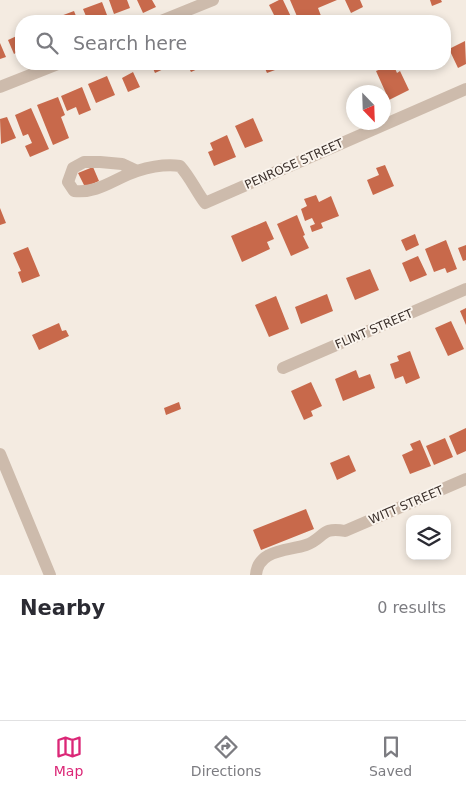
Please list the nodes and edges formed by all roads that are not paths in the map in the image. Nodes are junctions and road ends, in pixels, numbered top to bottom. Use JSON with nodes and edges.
{"nodes":[{"id":1,"x":213,"y":0,"type":"edge"},
{"id":2,"x":176,"y":15,"type":"edge"},
{"id":3,"x":43,"y":70,"type":"edge"},
{"id":4,"x":0,"y":87,"type":"edge"},
{"id":5,"x":466,"y":89,"type":"edge"},
{"id":6,"x":136,"y":171,"type":"junction"},
{"id":7,"x":466,"y":289,"type":"edge"},
{"id":8,"x":283,"y":368,"type":"dead end"},
{"id":9,"x":0,"y":454,"type":"edge"},
{"id":10,"x":466,"y":479,"type":"edge"},
{"id":11,"x":50,"y":575,"type":"edge"},
{"id":12,"x":256,"y":575,"type":"edge"}],
"edges":[{"from":1,"to":2,"type":"street"},
{"from":3,"to":4,"type":"street"},
{"from":5,"to":6,"type":"street","name":"PENROSE STREET"},
{"from":6,"to":6,"type":"street"},
{"from":7,"to":8,"type":"street","name":"FLINT STREET"},
{"from":9,"to":11,"type":"street"},
{"from":10,"to":12,"type":"street","name":"WITT STREET"}]}
